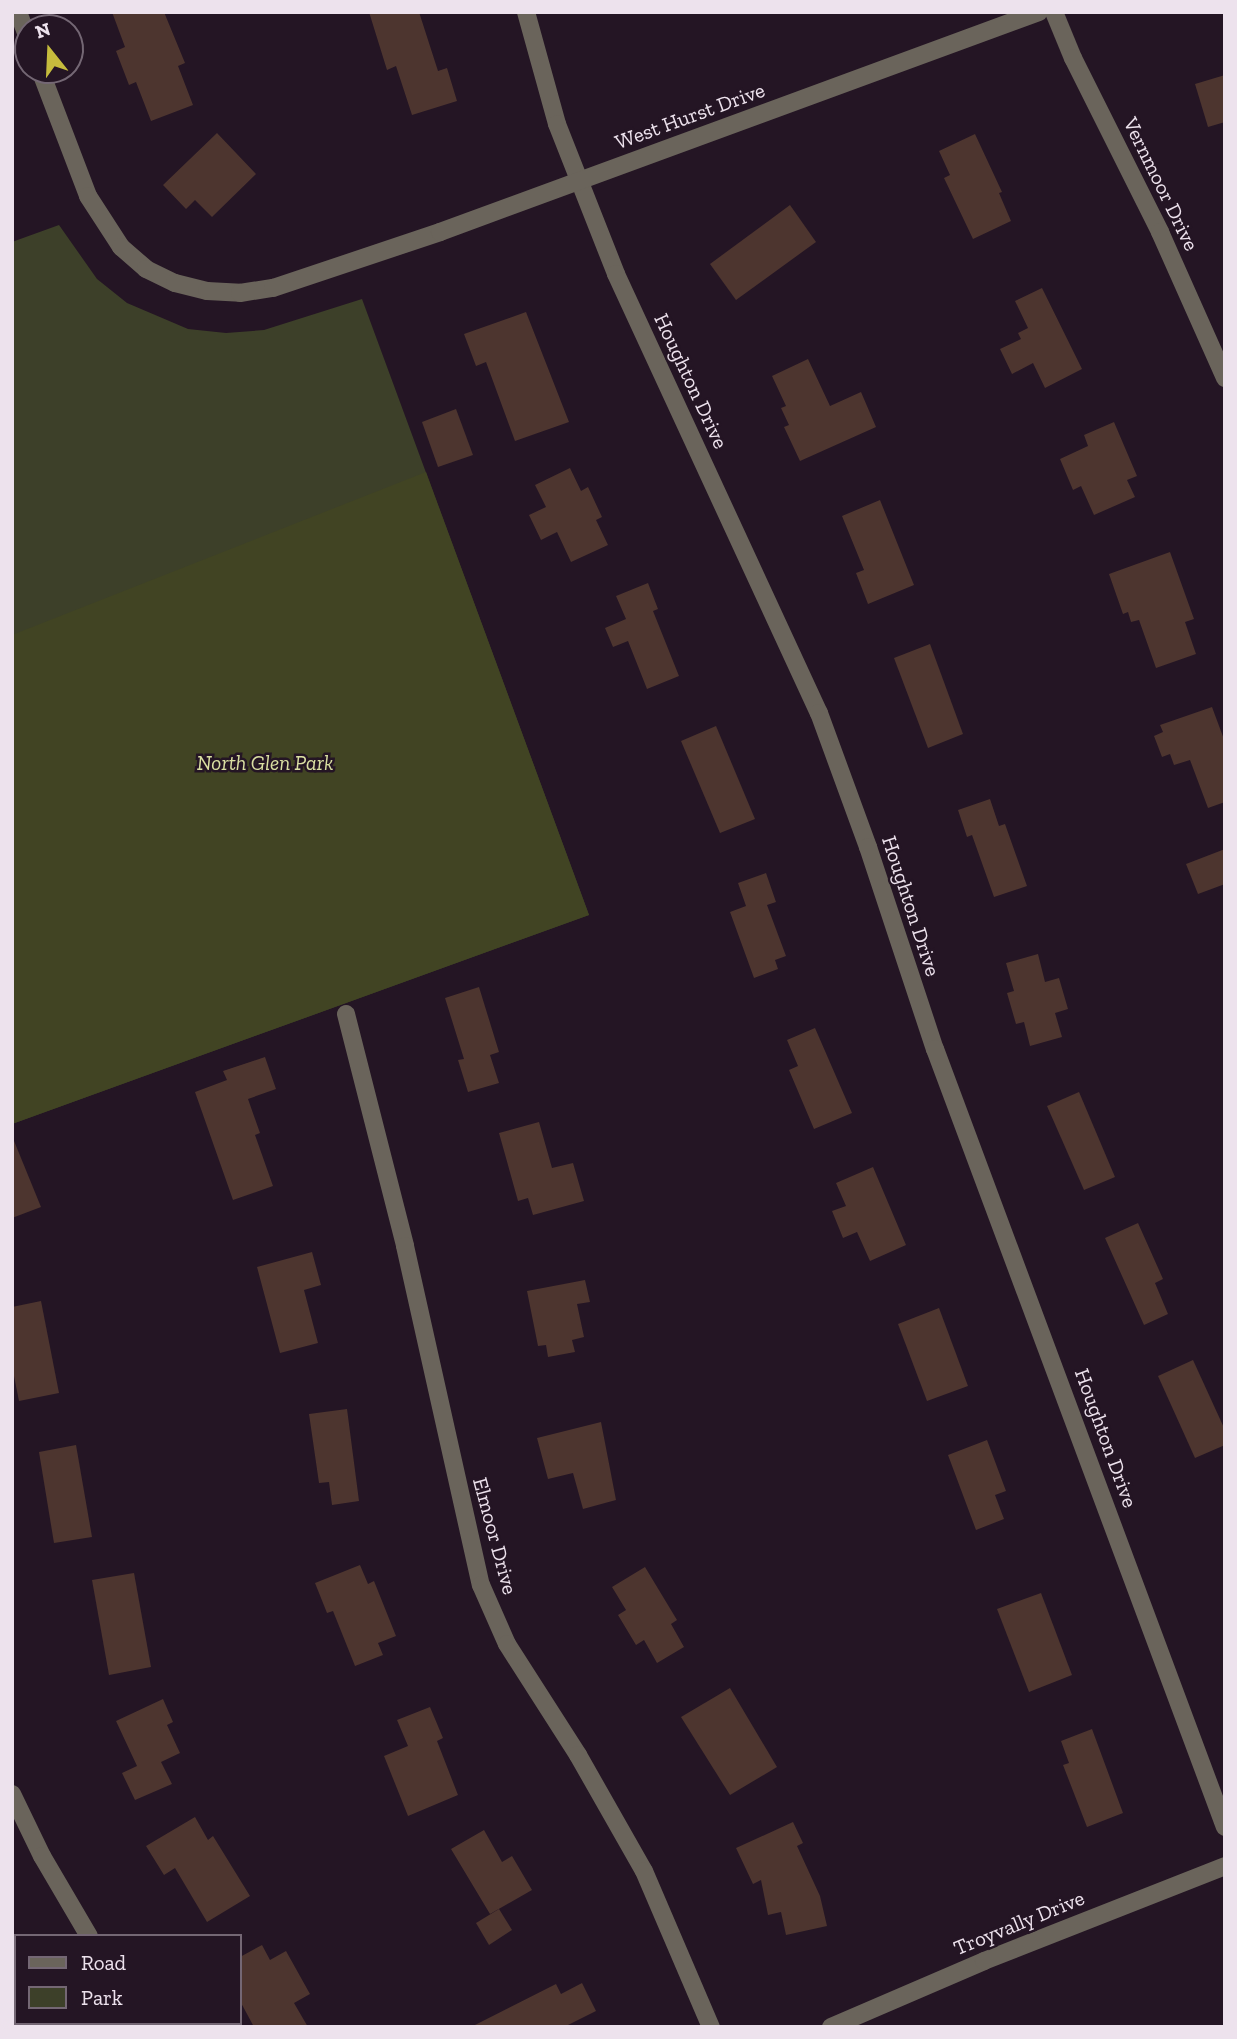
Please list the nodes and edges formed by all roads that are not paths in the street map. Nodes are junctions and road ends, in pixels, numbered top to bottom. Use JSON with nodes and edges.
{"nodes":[{"id":1,"x":526,"y":12,"type":"edge"},
{"id":2,"x":1039,"y":12,"type":"edge"},
{"id":3,"x":1054,"y":12,"type":"edge"},
{"id":4,"x":45,"y":84,"type":"edge"},
{"id":5,"x":578,"y":182,"type":"junction"},
{"id":6,"x":1225,"y":378,"type":"edge"},
{"id":7,"x":345,"y":1014,"type":"dead end"},
{"id":8,"x":12,"y":1794,"type":"edge"},
{"id":9,"x":1225,"y":1826,"type":"edge"},
{"id":10,"x":1225,"y":1866,"type":"edge"},
{"id":11,"x":88,"y":1934,"type":"edge"},
{"id":12,"x":711,"y":2027,"type":"edge"},
{"id":13,"x":831,"y":2027,"type":"edge"}],
"edges":[{"from":1,"to":5,"type":"street","name":"Houghton Drive"},
{"from":2,"to":5,"type":"street","name":"West Hurst Drive"},
{"from":3,"to":6,"type":"street","name":"Vernmoor Drive"},
{"from":4,"to":5,"type":"street","name":"West Hurst Drive"},
{"from":5,"to":9,"type":"street","name":"Houghton Drive"},
{"from":7,"to":12,"type":"street","name":"Elmoor Drive"},
{"from":8,"to":11,"type":"street"},
{"from":10,"to":13,"type":"street","name":"Troyvally Drive"}]}
